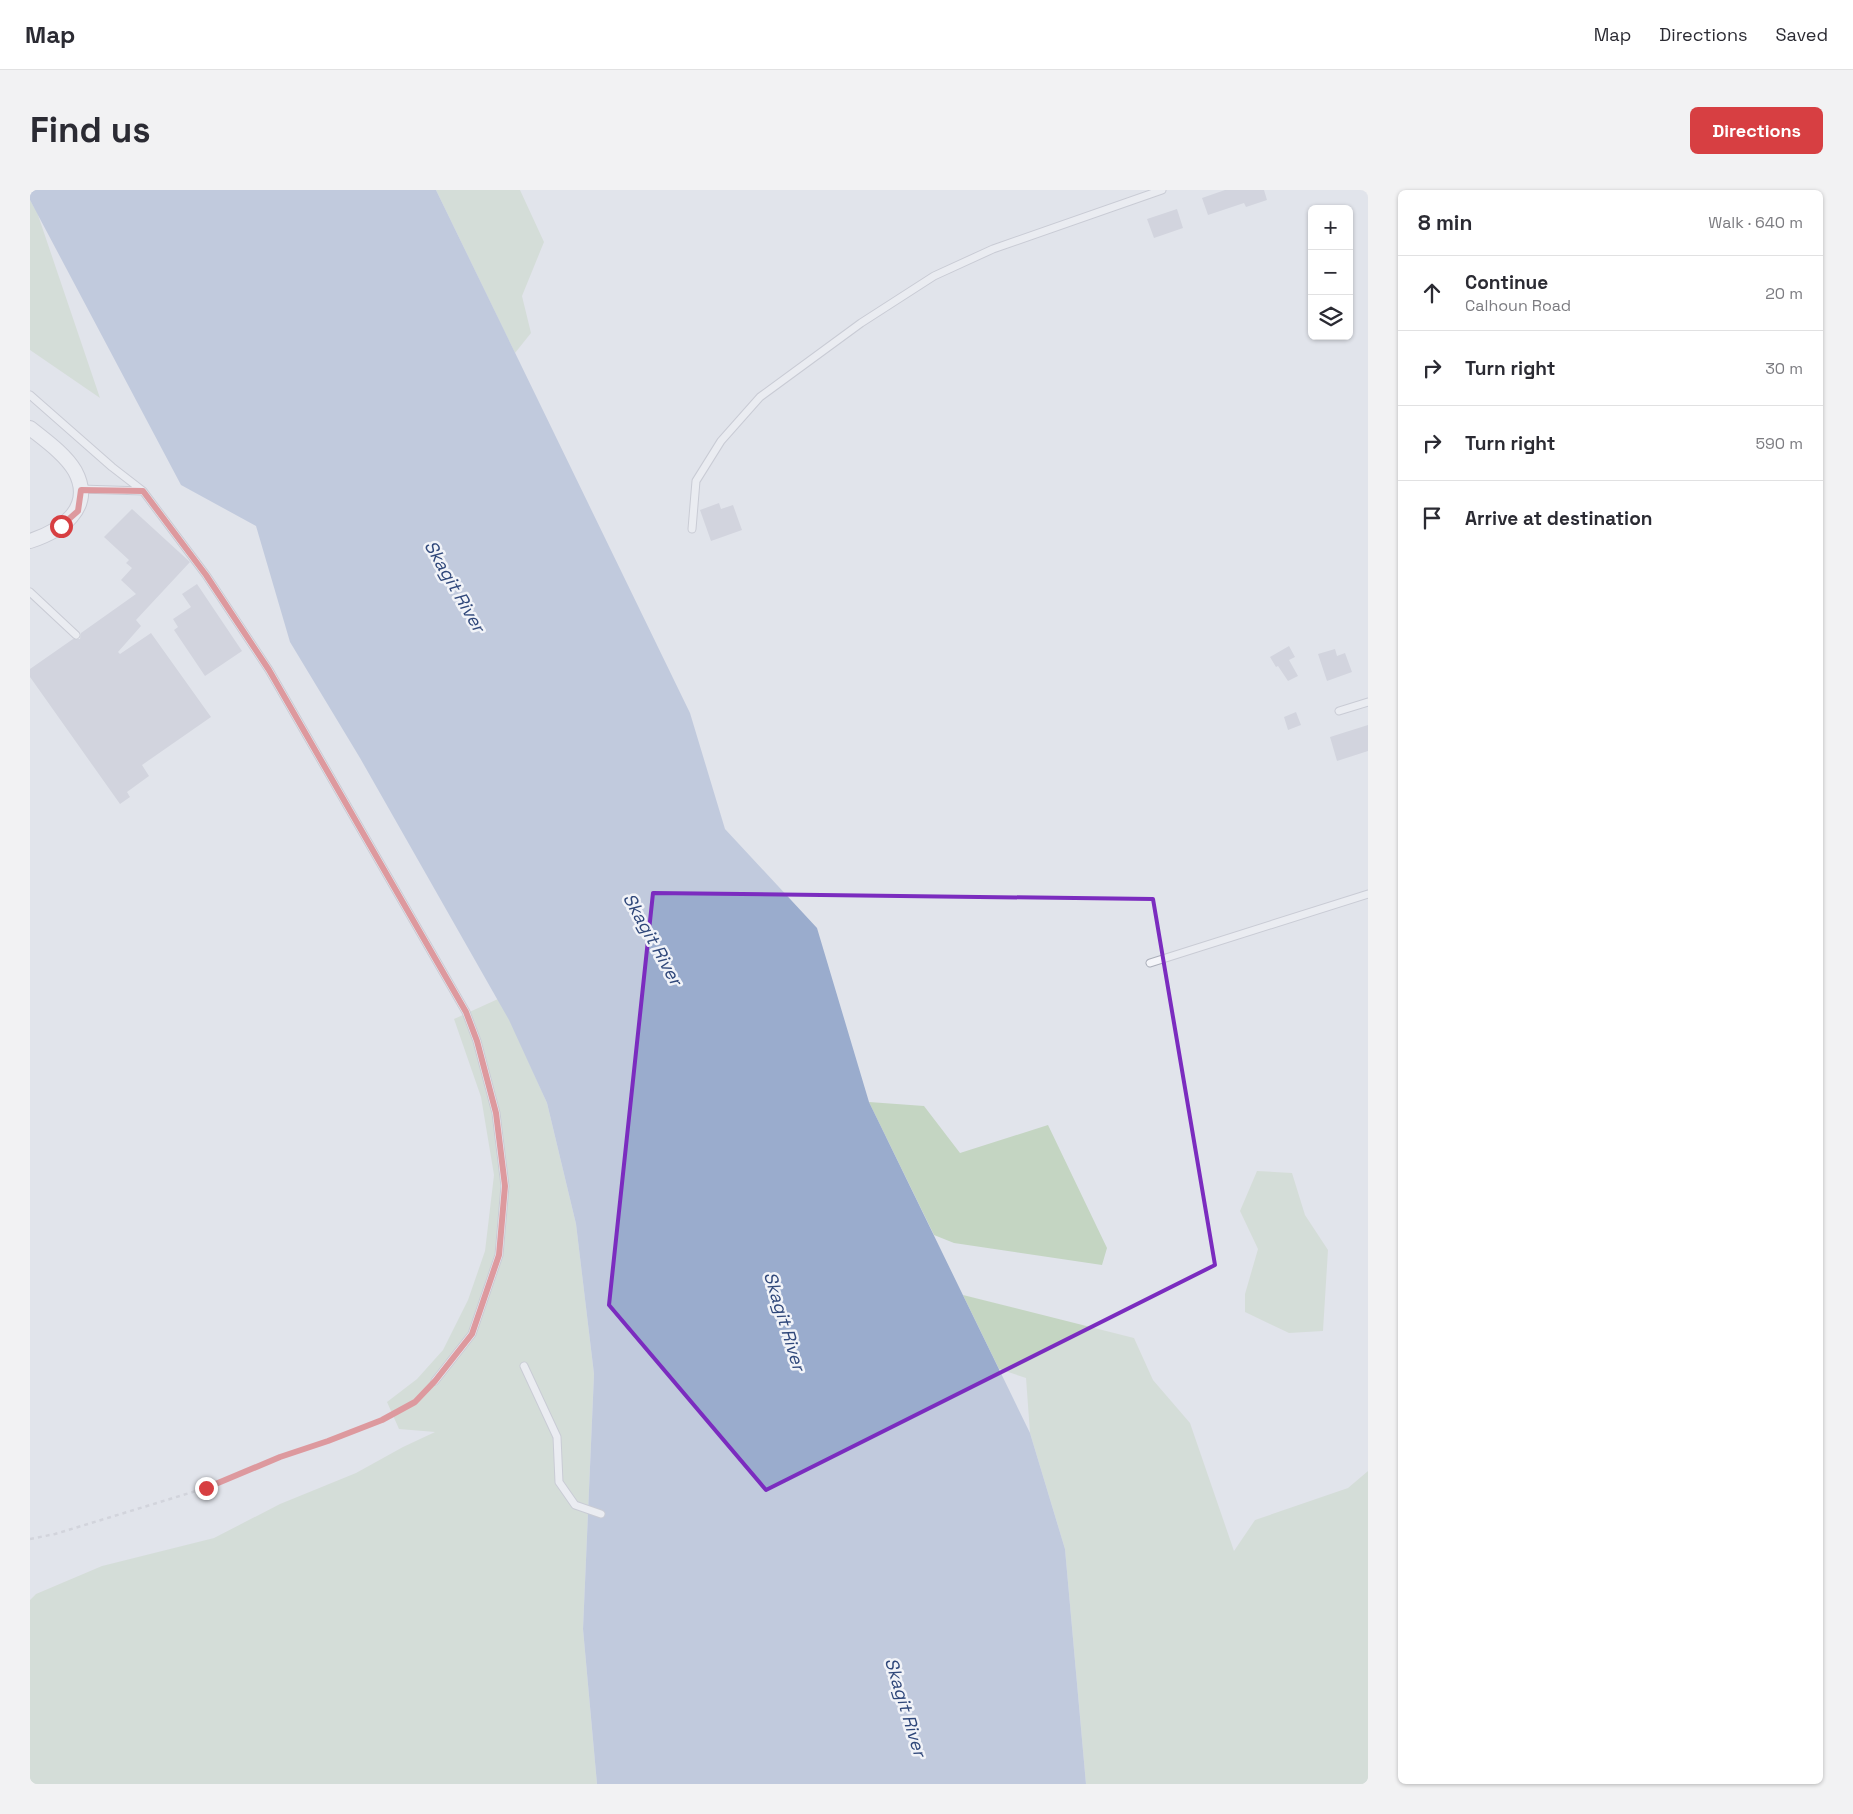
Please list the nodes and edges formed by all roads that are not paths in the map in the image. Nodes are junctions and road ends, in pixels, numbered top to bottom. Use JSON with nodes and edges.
{"nodes":[{"id":1,"x":1162,"y":190,"type":"edge"},
{"id":2,"x":30,"y":395,"type":"edge"},
{"id":3,"x":30,"y":428,"type":"edge"},
{"id":4,"x":81,"y":490,"type":"junction"},
{"id":5,"x":143,"y":491,"type":"junction"},
{"id":6,"x":692,"y":529,"type":"dead end"},
{"id":7,"x":30,"y":541,"type":"edge"},
{"id":8,"x":30,"y":592,"type":"edge"},
{"id":9,"x":76,"y":635,"type":"dead end"},
{"id":10,"x":1368,"y":702,"type":"edge"},
{"id":11,"x":1339,"y":711,"type":"dead end"},
{"id":12,"x":1368,"y":894,"type":"edge"},
{"id":13,"x":1150,"y":963,"type":"dead end"},
{"id":14,"x":524,"y":1366,"type":"dead end"},
{"id":15,"x":435,"y":1381,"type":"road end"},
{"id":16,"x":601,"y":1514,"type":"dead end"}],
"edges":[{"from":1,"to":6,"type":"lane"},
{"from":2,"to":5,"type":"lane"},
{"from":3,"to":4,"type":"street"},
{"from":4,"to":5,"type":"lane"},
{"from":4,"to":7,"type":"street"},
{"from":5,"to":15,"type":"lane"},
{"from":8,"to":9,"type":"lane"},
{"from":10,"to":11,"type":"lane"},
{"from":12,"to":13,"type":"lane"},
{"from":14,"to":16,"type":"lane"}]}
